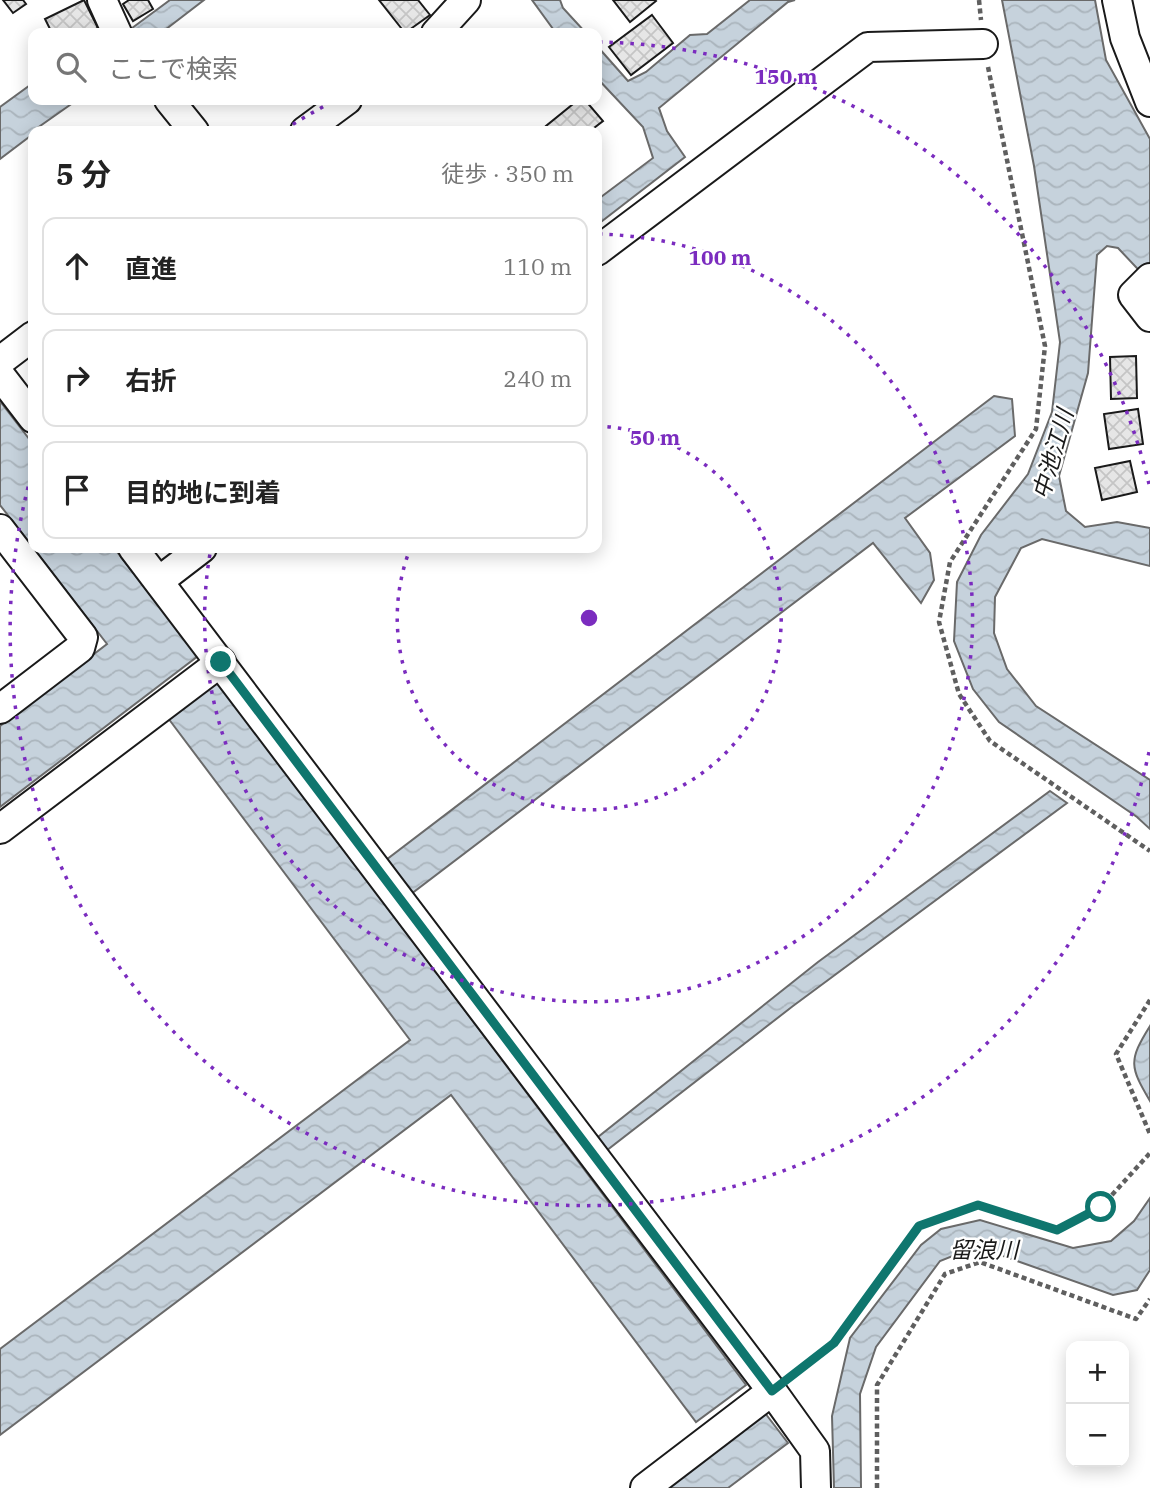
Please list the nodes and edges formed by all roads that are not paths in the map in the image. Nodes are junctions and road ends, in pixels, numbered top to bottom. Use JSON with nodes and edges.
{"nodes":[{"id":1,"x":102,"y":0,"type":"edge"},
{"id":2,"x":466,"y":0,"type":"edge"},
{"id":3,"x":1117,"y":0,"type":"edge"},
{"id":4,"x":115,"y":28,"type":"edge"},
{"id":5,"x":441,"y":28,"type":"edge"},
{"id":6,"x":984,"y":44,"type":"road end"},
{"id":7,"x":1150,"y":102,"type":"edge"},
{"id":8,"x":173,"y":105,"type":"edge"},
{"id":9,"x":340,"y":105,"type":"edge"},
{"id":10,"x":190,"y":126,"type":"edge"},
{"id":11,"x":313,"y":126,"type":"edge"},
{"id":12,"x":602,"y":247,"type":"edge"},
{"id":13,"x":28,"y":340,"type":"edge"},
{"id":14,"x":0,"y":361,"type":"edge"},
{"id":15,"x":0,"y":375,"type":"edge"},
{"id":16,"x":28,"y":411,"type":"edge"},
{"id":17,"x":0,"y":529,"type":"edge"},
{"id":18,"x":137,"y":553,"type":"edge"},
{"id":19,"x":195,"y":553,"type":"edge"},
{"id":20,"x":159,"y":581,"type":"junction"},
{"id":21,"x":221,"y":662,"type":"junction"},
{"id":22,"x":0,"y":709,"type":"edge"},
{"id":23,"x":0,"y":829,"type":"edge"},
{"id":24,"x":772,"y":1391,"type":"junction"},
{"id":25,"x":645,"y":1488,"type":"edge"},
{"id":26,"x":816,"y":1488,"type":"edge"}],
"edges":[{"from":1,"to":4,"type":"street"},
{"from":2,"to":5,"type":"street"},
{"from":3,"to":7,"type":"street"},
{"from":6,"to":12,"type":"street"},
{"from":8,"to":10,"type":"street"},
{"from":9,"to":11,"type":"street"},
{"from":13,"to":14,"type":"street"},
{"from":15,"to":16,"type":"street"},
{"from":17,"to":22,"type":"street"},
{"from":18,"to":20,"type":"street"},
{"from":19,"to":20,"type":"street"},
{"from":20,"to":21,"type":"street"},
{"from":21,"to":23,"type":"street"},
{"from":21,"to":24,"type":"street"},
{"from":24,"to":25,"type":"street"},
{"from":24,"to":26,"type":"street"}]}
